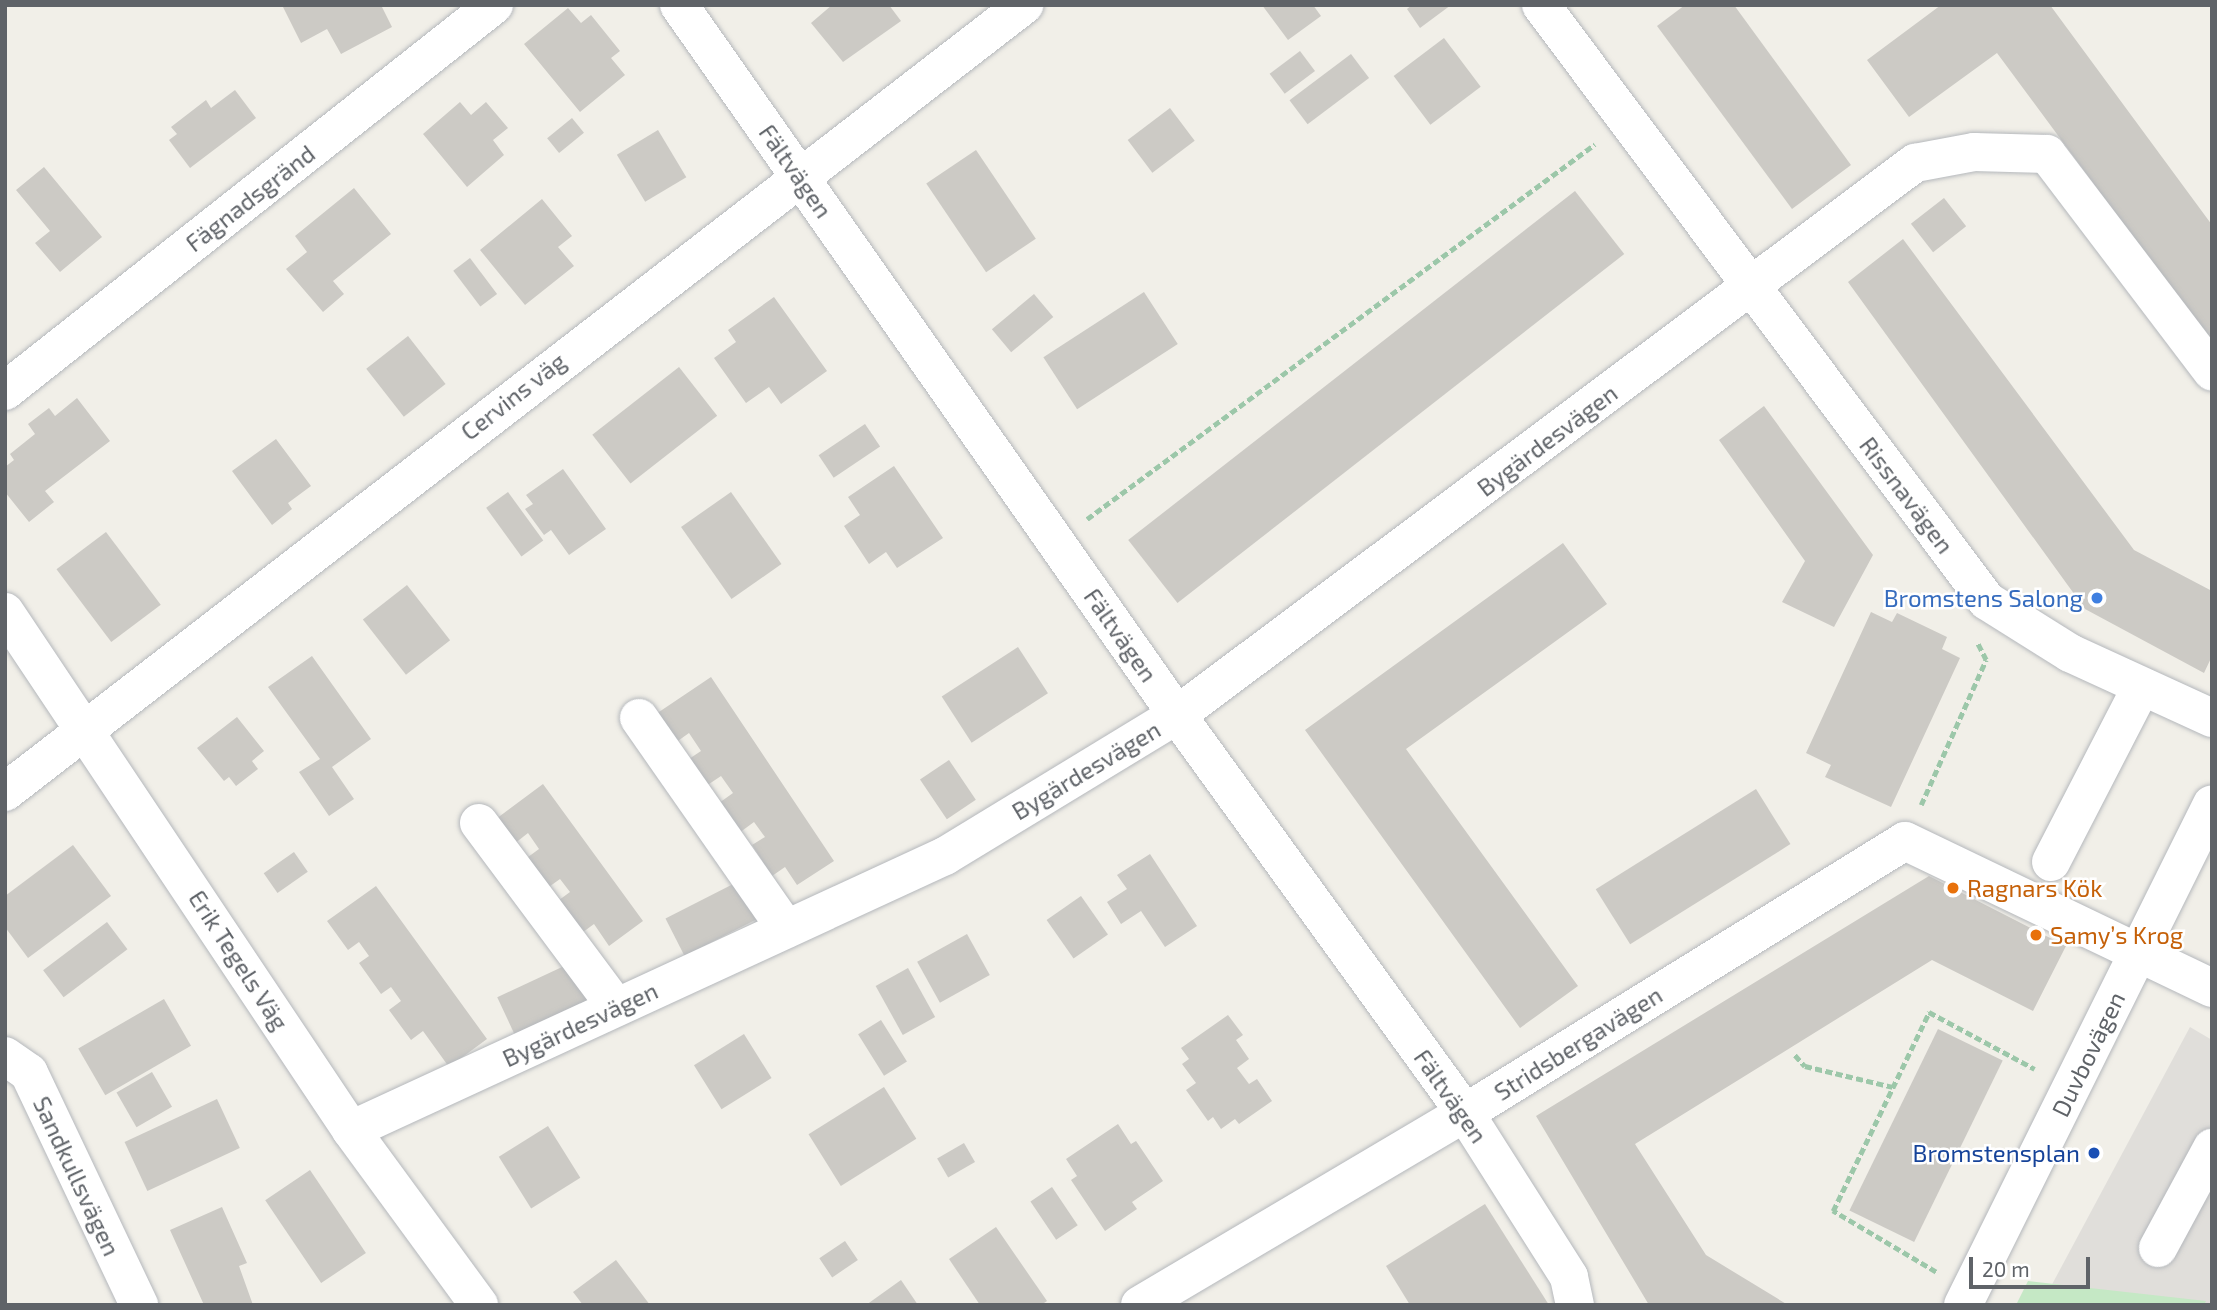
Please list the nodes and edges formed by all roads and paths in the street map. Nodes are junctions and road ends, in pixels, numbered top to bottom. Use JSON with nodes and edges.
{"nodes":[{"id":1,"x":494,"y":5,"type":"edge"},
{"id":2,"x":679,"y":5,"type":"edge"},
{"id":3,"x":1024,"y":5,"type":"edge"},
{"id":4,"x":1541,"y":5,"type":"edge"},
{"id":5,"x":1599,"y":142,"type":"dead end"},
{"id":6,"x":800,"y":176,"type":"junction"},
{"id":7,"x":1748,"y":288,"type":"junction"},
{"id":8,"x":2212,"y":371,"type":"edge"},
{"id":9,"x":5,"y":391,"type":"edge"},
{"id":10,"x":1056,"y":542,"type":"junction"},
{"id":11,"x":1987,"y":601,"type":"junction"},
{"id":12,"x":5,"y":612,"type":"edge"},
{"id":13,"x":2141,"y":688,"type":"junction"},
{"id":14,"x":1177,"y":715,"type":"junction"},
{"id":15,"x":639,"y":718,"type":"dead end"},
{"id":16,"x":2212,"y":718,"type":"edge"},
{"id":17,"x":85,"y":726,"type":"junction"},
{"id":18,"x":5,"y":792,"type":"edge"},
{"id":19,"x":2212,"y":804,"type":"edge"},
{"id":20,"x":479,"y":823,"type":"dead end"},
{"id":21,"x":1905,"y":841,"type":"junction"},
{"id":22,"x":2051,"y":862,"type":"dead end"},
{"id":23,"x":786,"y":929,"type":"junction"},
{"id":24,"x":2139,"y":951,"type":"junction"},
{"id":25,"x":2212,"y":988,"type":"edge"},
{"id":26,"x":616,"y":1007,"type":"junction"},
{"id":27,"x":1795,"y":1055,"type":"dead end"},
{"id":28,"x":5,"y":1056,"type":"edge"},
{"id":29,"x":1893,"y":1087,"type":"junction"},
{"id":30,"x":2071,"y":1088,"type":"junction"},
{"id":31,"x":1465,"y":1113,"type":"junction"},
{"id":32,"x":351,"y":1130,"type":"junction"},
{"id":33,"x":2212,"y":1148,"type":"edge"},
{"id":34,"x":2158,"y":1248,"type":"dead end"},
{"id":35,"x":1966,"y":1298,"type":"edge"},
{"id":36,"x":139,"y":1305,"type":"edge"},
{"id":37,"x":479,"y":1305,"type":"edge"},
{"id":38,"x":1140,"y":1305,"type":"edge"},
{"id":39,"x":1575,"y":1305,"type":"edge"}],
"edges":[{"from":1,"to":9,"type":"street","name":"Fägnadsgränd"},
{"from":2,"to":6,"type":"street","name":"Fältvägen"},
{"from":3,"to":6,"type":"street","name":"Cervins väg"},
{"from":4,"to":7,"type":"street","name":"Rissnavägen"},
{"from":5,"to":10,"type":"path"},
{"from":6,"to":10,"type":"street","name":"Fältvägen"},
{"from":6,"to":17,"type":"street","name":"Cervins väg"},
{"from":7,"to":8,"type":"street"},
{"from":7,"to":11,"type":"street","name":"Rissnavägen"},
{"from":7,"to":14,"type":"street","name":"Bygärdesvägen"},
{"from":10,"to":14,"type":"street","name":"Fältvägen"},
{"from":11,"to":13,"type":"street","name":"Rissnavägen"},
{"from":11,"to":21,"type":"path"},
{"from":12,"to":17,"type":"street","name":"Erik Tegels Väg"},
{"from":13,"to":16,"type":"street","name":"Rissnavägen"},
{"from":13,"to":22,"type":"street"},
{"from":14,"to":23,"type":"street","name":"Bygärdesvägen"},
{"from":14,"to":31,"type":"street","name":"Fältvägen"},
{"from":15,"to":23,"type":"street"},
{"from":17,"to":18,"type":"street","name":"Cervins väg"},
{"from":17,"to":32,"type":"street","name":"Erik Tegels Väg"},
{"from":19,"to":24,"type":"street","name":"Duvbovägen"},
{"from":20,"to":26,"type":"street"},
{"from":21,"to":24,"type":"street"},
{"from":21,"to":31,"type":"street","name":"Stridsbergavägen"},
{"from":23,"to":26,"type":"street","name":"Bygärdesvägen"},
{"from":24,"to":25,"type":"street"},
{"from":24,"to":30,"type":"street","name":"Duvbovägen"},
{"from":26,"to":32,"type":"street","name":"Bygärdesvägen"},
{"from":27,"to":29,"type":"path"},
{"from":28,"to":36,"type":"street","name":"Sandkullsvägen"},
{"from":29,"to":30,"type":"path"},
{"from":29,"to":35,"type":"path"},
{"from":30,"to":35,"type":"street","name":"Duvbovägen"},
{"from":31,"to":38,"type":"street","name":"Stridsbergavägen"},
{"from":31,"to":39,"type":"street","name":"Fältvägen"},
{"from":32,"to":37,"type":"street","name":"Erik Tegels Väg"},
{"from":33,"to":34,"type":"street"}]}
